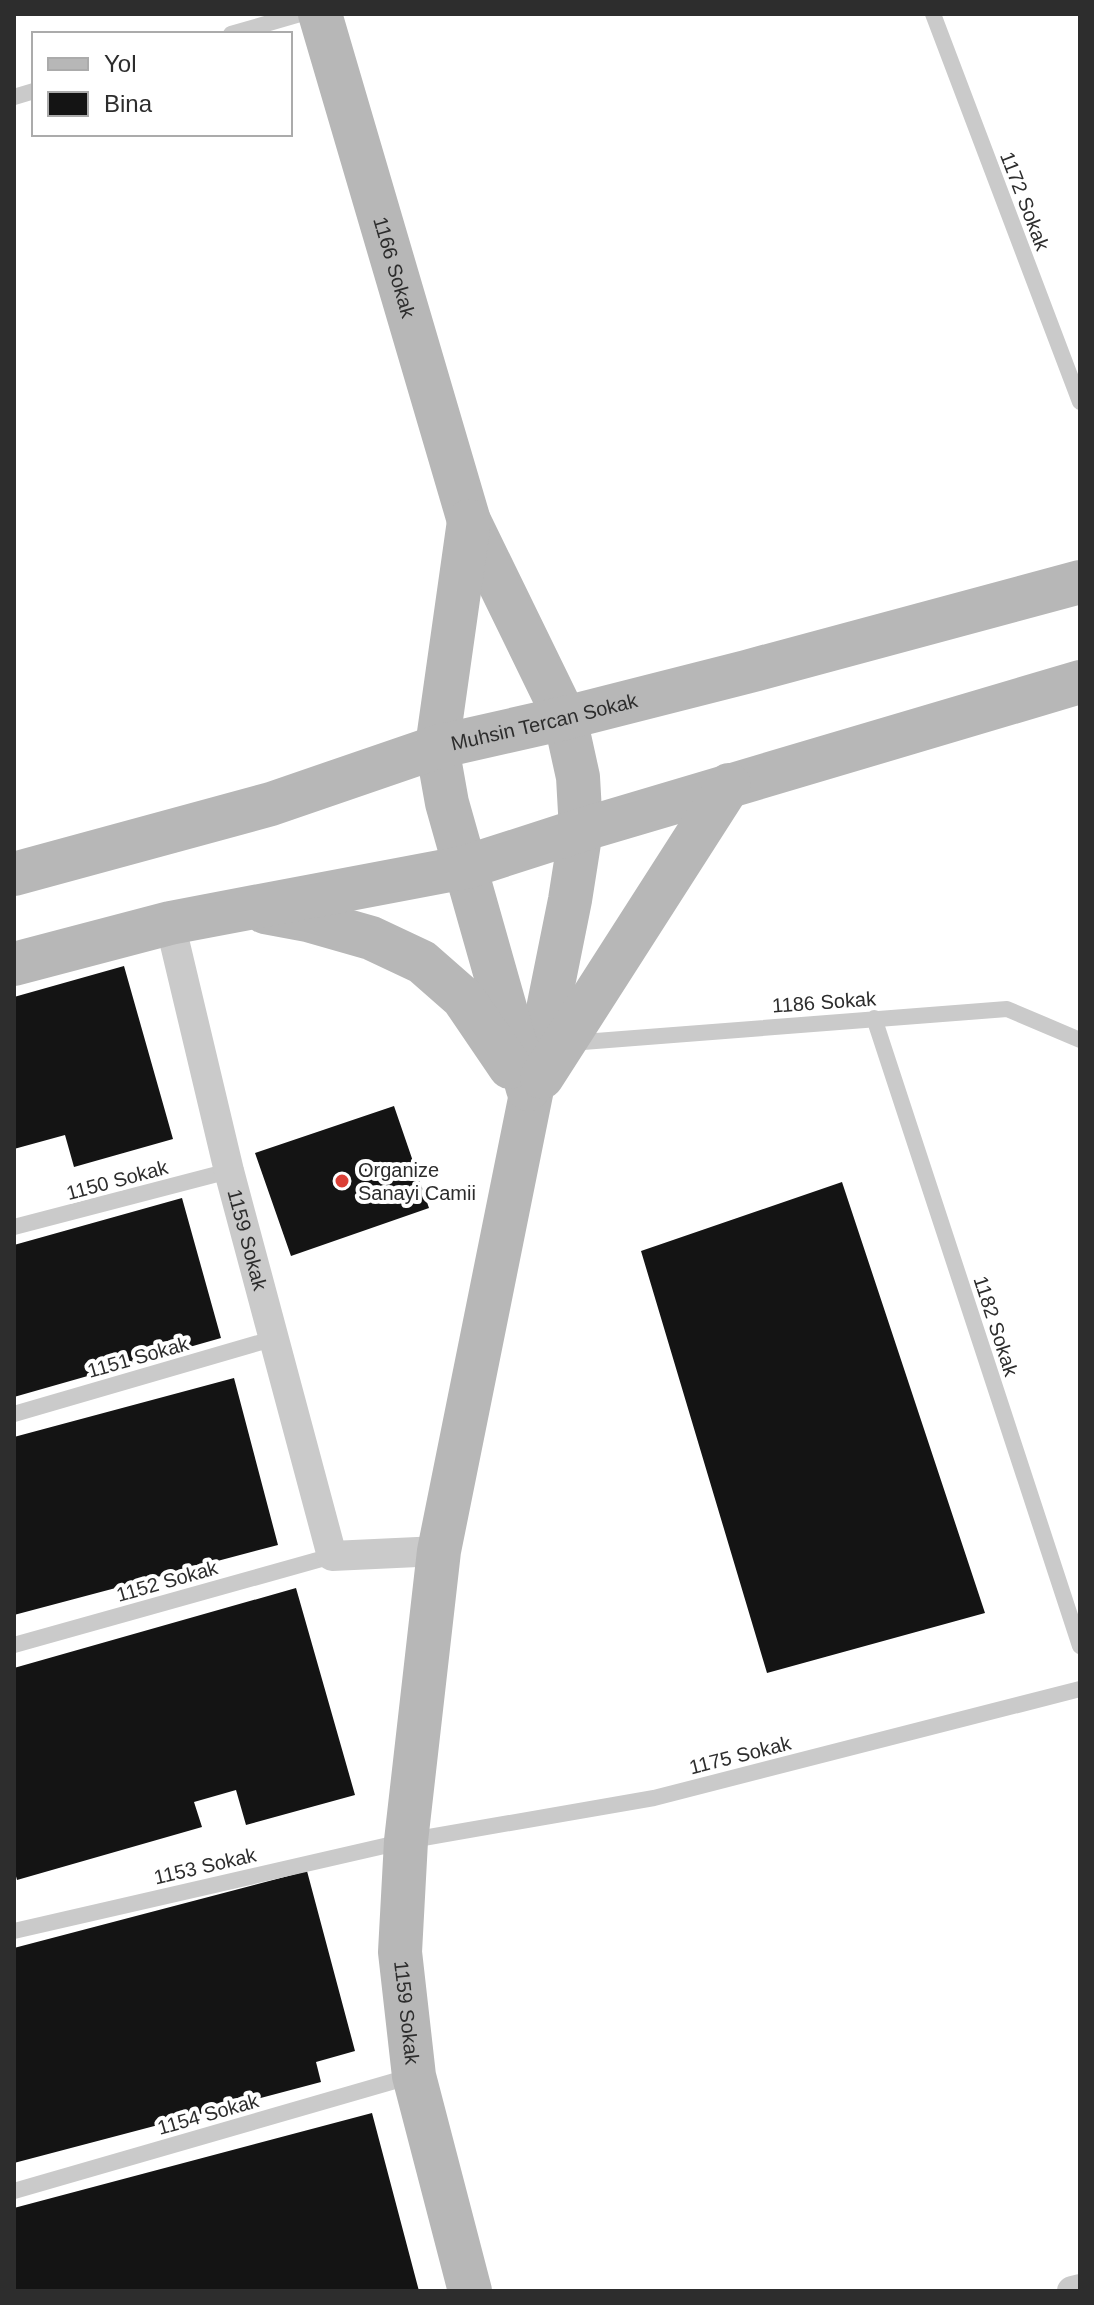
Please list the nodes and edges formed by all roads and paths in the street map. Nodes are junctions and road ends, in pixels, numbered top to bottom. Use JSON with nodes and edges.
{"nodes":[{"id":1,"x":300,"y":14,"type":"edge"},
{"id":2,"x":320,"y":14,"type":"edge"},
{"id":3,"x":933,"y":14,"type":"edge"},
{"id":4,"x":238,"y":32,"type":"edge"},
{"id":5,"x":1080,"y":402,"type":"edge"},
{"id":6,"x":469,"y":521,"type":"junction"},
{"id":7,"x":1080,"y":582,"type":"edge"},
{"id":8,"x":1080,"y":682,"type":"edge"},
{"id":9,"x":565,"y":718,"type":"junction"},
{"id":10,"x":437,"y":747,"type":"junction"},
{"id":11,"x":729,"y":785,"type":"junction"},
{"id":12,"x":581,"y":830,"type":"junction"},
{"id":13,"x":466,"y":867,"type":"junction"},
{"id":14,"x":14,"y":874,"type":"edge"},
{"id":15,"x":246,"y":909,"type":"junction"},
{"id":16,"x":170,"y":923,"type":"junction"},
{"id":17,"x":14,"y":964,"type":"edge"},
{"id":18,"x":874,"y":1018,"type":"junction"},
{"id":19,"x":1080,"y":1040,"type":"edge"},
{"id":20,"x":564,"y":1043,"type":"junction"},
{"id":21,"x":530,"y":1095,"type":"junction"},
{"id":22,"x":229,"y":1171,"type":"junction"},
{"id":23,"x":14,"y":1227,"type":"edge"},
{"id":24,"x":272,"y":1339,"type":"junction"},
{"id":25,"x":14,"y":1414,"type":"edge"},
{"id":26,"x":439,"y":1551,"type":"junction"},
{"id":27,"x":332,"y":1556,"type":"junction"},
{"id":28,"x":14,"y":1645,"type":"edge"},
{"id":29,"x":1080,"y":1646,"type":"edge"},
{"id":30,"x":1080,"y":1689,"type":"edge"},
{"id":31,"x":406,"y":1841,"type":"junction"},
{"id":32,"x":14,"y":1931,"type":"edge"},
{"id":33,"x":414,"y":2076,"type":"junction"},
{"id":34,"x":14,"y":2191,"type":"edge"},
{"id":35,"x":1080,"y":2289,"type":"edge"},
{"id":36,"x":470,"y":2291,"type":"edge"},
{"id":37,"x":1072,"y":2291,"type":"edge"}],
"edges":[{"from":1,"to":4,"type":"lane"},
{"from":2,"to":6,"type":"street","name":"1166 Sokak"},
{"from":3,"to":5,"type":"lane","name":"1172 Sokak"},
{"from":6,"to":9,"type":"street","name":"1166 Sokak"},
{"from":6,"to":10,"type":"street","name":"1166 Sokak"},
{"from":7,"to":9,"type":"street","name":"Muhsin Tercan Sokak"},
{"from":8,"to":11,"type":"street"},
{"from":9,"to":10,"type":"street","name":"Muhsin Tercan Sokak"},
{"from":9,"to":12,"type":"street","name":"1166 Sokak"},
{"from":10,"to":13,"type":"street","name":"1166 Sokak"},
{"from":10,"to":14,"type":"street","name":"Muhsin Tercan Sokak"},
{"from":11,"to":12,"type":"street"},
{"from":11,"to":20,"type":"street"},
{"from":12,"to":13,"type":"street"},
{"from":12,"to":21,"type":"street","name":"1166 Sokak"},
{"from":13,"to":15,"type":"street"},
{"from":13,"to":21,"type":"street","name":"1166 Sokak"},
{"from":15,"to":16,"type":"street"},
{"from":15,"to":21,"type":"street"},
{"from":16,"to":17,"type":"street"},
{"from":16,"to":22,"type":"street","name":"1159 Sokak"},
{"from":18,"to":19,"type":"lane","name":"1186 Sokak"},
{"from":18,"to":20,"type":"lane","name":"1186 Sokak"},
{"from":18,"to":29,"type":"lane","name":"1182 Sokak"},
{"from":20,"to":21,"type":"street"},
{"from":21,"to":26,"type":"street","name":"1159 Sokak"},
{"from":22,"to":23,"type":"lane","name":"1150 Sokak"},
{"from":22,"to":24,"type":"street","name":"1159 Sokak"},
{"from":24,"to":25,"type":"lane","name":"1151 Sokak"},
{"from":24,"to":27,"type":"street","name":"1159 Sokak"},
{"from":26,"to":27,"type":"street"},
{"from":26,"to":31,"type":"street","name":"1159 Sokak"},
{"from":27,"to":28,"type":"lane","name":"1152 Sokak"},
{"from":30,"to":31,"type":"lane","name":"1175 Sokak"},
{"from":31,"to":32,"type":"lane","name":"1153 Sokak"},
{"from":31,"to":33,"type":"street","name":"1159 Sokak"},
{"from":33,"to":34,"type":"lane","name":"1154 Sokak"},
{"from":33,"to":36,"type":"street","name":"1159 Sokak"},
{"from":35,"to":37,"type":"street"}]}
